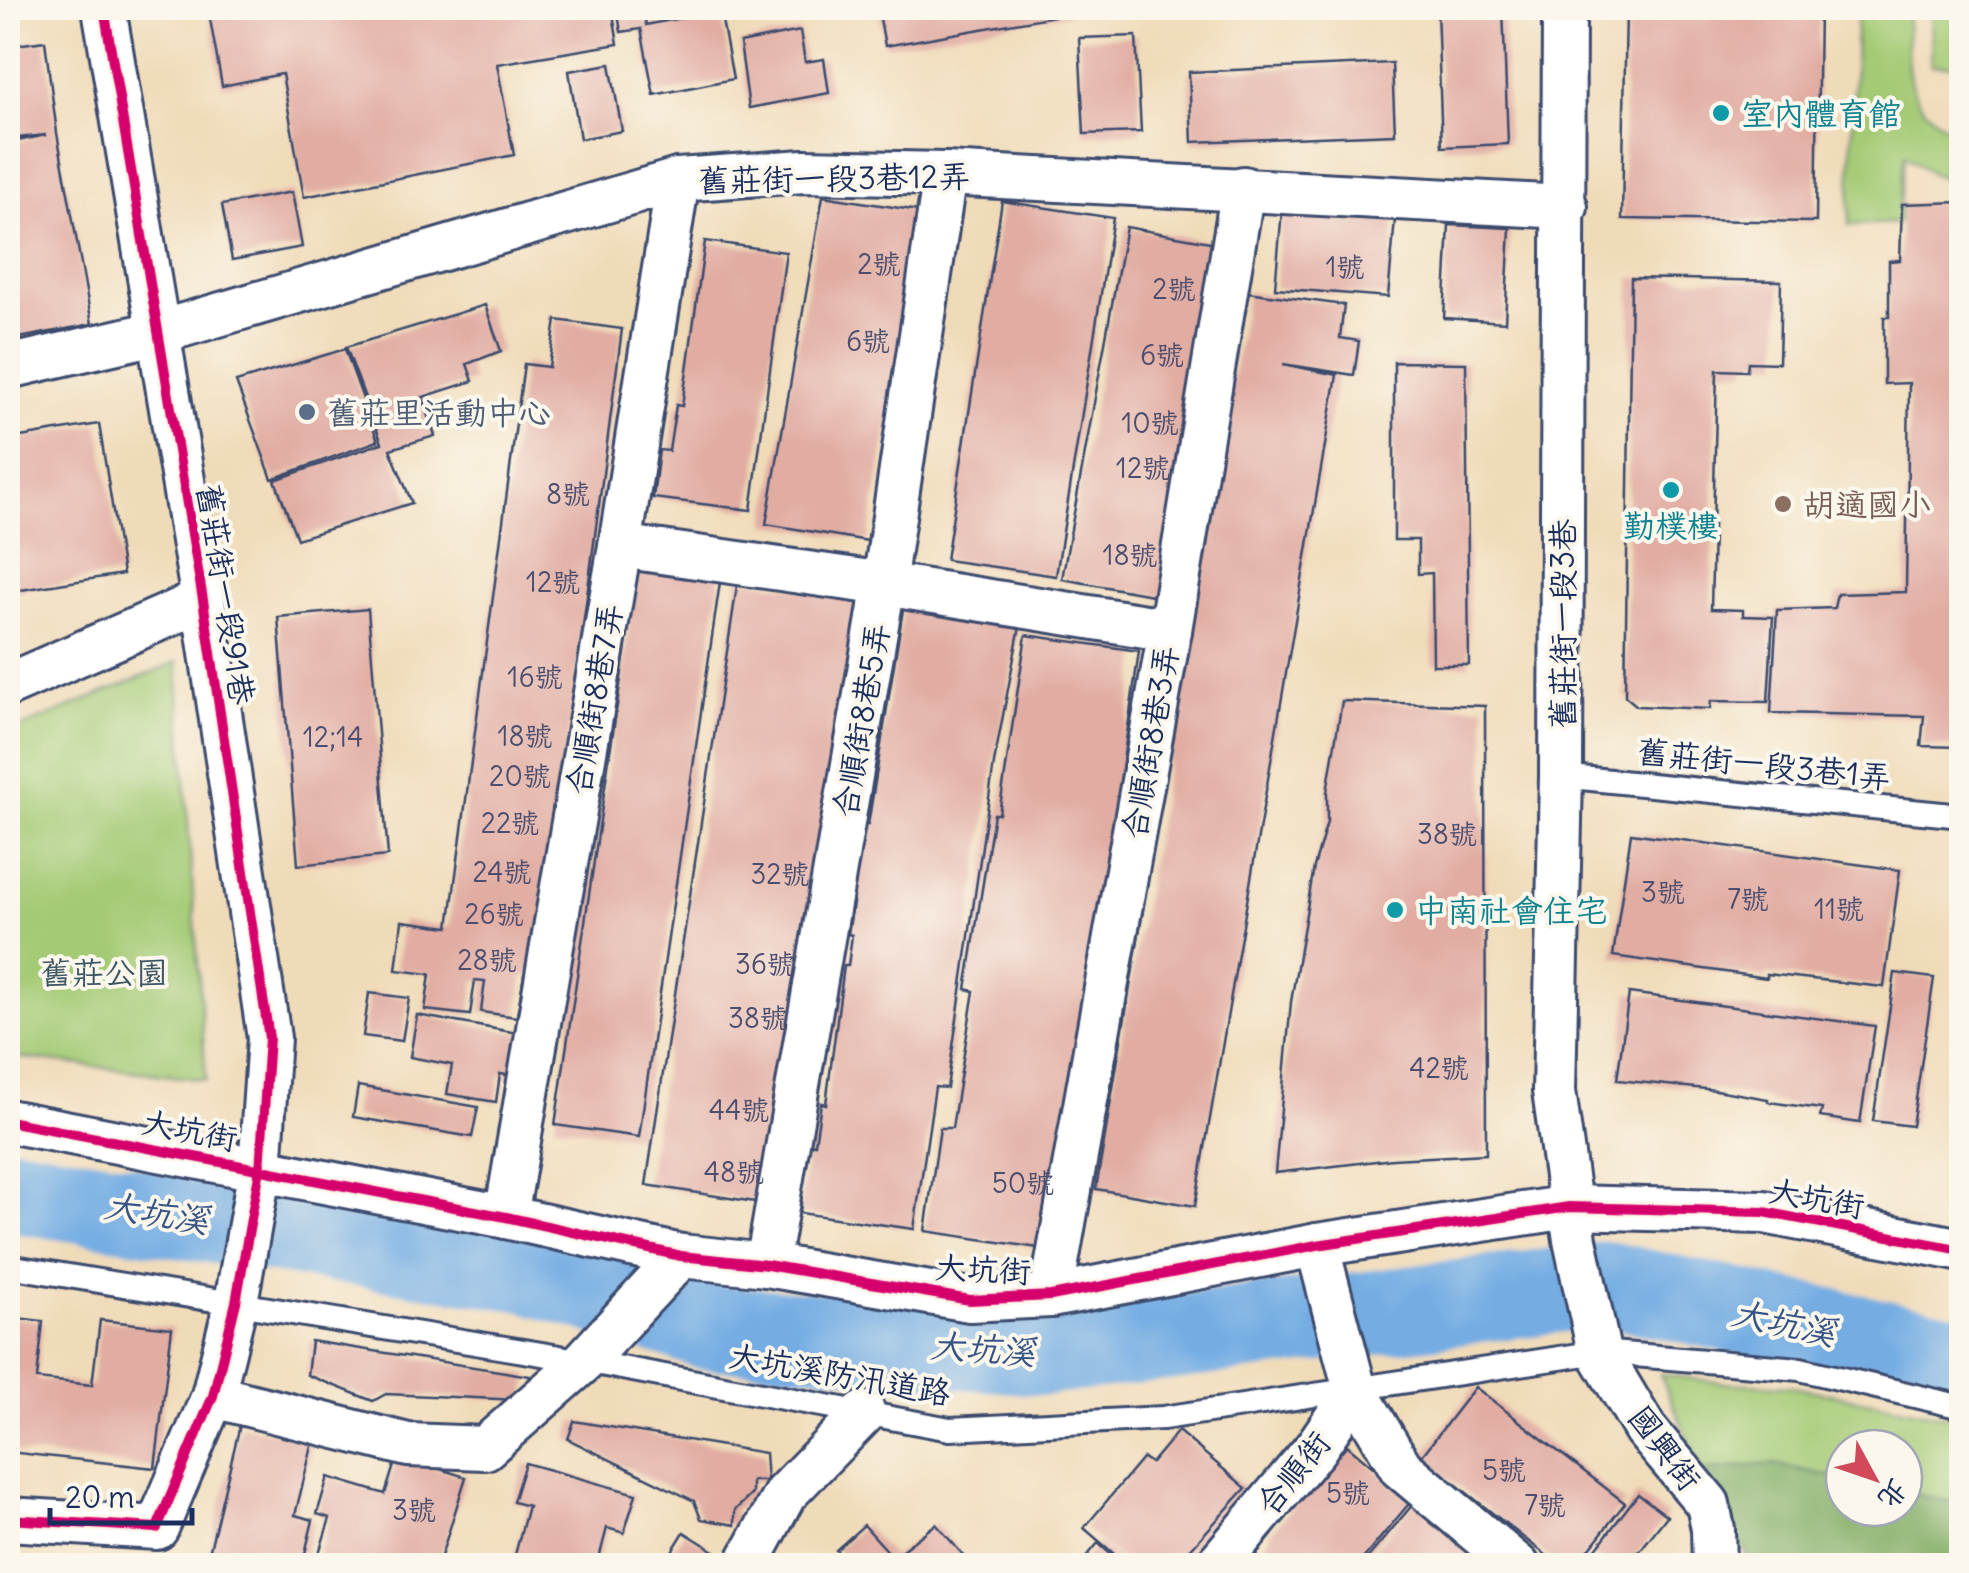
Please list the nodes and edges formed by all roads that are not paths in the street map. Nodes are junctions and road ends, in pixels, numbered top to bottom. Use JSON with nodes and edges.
{"nodes":[{"id":1,"x":104,"y":8,"type":"edge"},
{"id":2,"x":1564,"y":8,"type":"edge"},
{"id":3,"x":945,"y":174,"type":"junction"},
{"id":4,"x":678,"y":180,"type":"junction"},
{"id":5,"x":1243,"y":188,"type":"junction"},
{"id":6,"x":1566,"y":208,"type":"junction"},
{"id":7,"x":160,"y":332,"type":"junction"},
{"id":8,"x":8,"y":366,"type":"edge"},
{"id":9,"x":620,"y":546,"type":"junction"},
{"id":10,"x":884,"y":584,"type":"junction"},
{"id":11,"x":203,"y":600,"type":"junction"},
{"id":12,"x":1170,"y":630,"type":"junction"},
{"id":13,"x":8,"y":685,"type":"edge"},
{"id":14,"x":1561,"y":776,"type":"junction"},
{"id":15,"x":1962,"y":816,"type":"edge"},
{"id":16,"x":8,"y":1122,"type":"edge"},
{"id":17,"x":258,"y":1179,"type":"junction"},
{"id":18,"x":506,"y":1216,"type":"junction"},
{"id":19,"x":1572,"y":1224,"type":"junction"},
{"id":20,"x":1962,"y":1250,"type":"edge"},
{"id":21,"x":682,"y":1256,"type":"junction"},
{"id":22,"x":1320,"y":1257,"type":"junction"},
{"id":23,"x":8,"y":1266,"type":"edge"},
{"id":24,"x":768,"y":1266,"type":"junction"},
{"id":25,"x":1052,"y":1296,"type":"junction"},
{"id":26,"x":236,"y":1302,"type":"junction"},
{"id":27,"x":1597,"y":1344,"type":"junction"},
{"id":28,"x":584,"y":1361,"type":"junction"},
{"id":29,"x":1353,"y":1382,"type":"junction"},
{"id":30,"x":213,"y":1396,"type":"junction"},
{"id":31,"x":1962,"y":1407,"type":"edge"},
{"id":32,"x":864,"y":1413,"type":"junction"},
{"id":33,"x":8,"y":1518,"type":"edge"},
{"id":34,"x":746,"y":1566,"type":"edge"},
{"id":35,"x":1216,"y":1566,"type":"edge"},
{"id":36,"x":1518,"y":1566,"type":"edge"},
{"id":37,"x":1714,"y":1566,"type":"edge"}],
"edges":[{"from":1,"to":7,"type":"street","name":"舊莊街一段91巷"},
{"from":2,"to":6,"type":"street","name":"舊莊街一段3巷"},
{"from":3,"to":4,"type":"street","name":"舊莊街一段3巷12弄"},
{"from":3,"to":5,"type":"street","name":"舊莊街一段3巷12弄"},
{"from":3,"to":10,"type":"street","name":"合順街8巷5弄"},
{"from":4,"to":7,"type":"street","name":"舊莊街一段3巷12弄"},
{"from":4,"to":9,"type":"street","name":"合順街8巷7弄"},
{"from":5,"to":6,"type":"street","name":"舊莊街一段3巷12弄"},
{"from":5,"to":12,"type":"street","name":"合順街8巷3弄"},
{"from":6,"to":14,"type":"street","name":"舊莊街一段3巷"},
{"from":7,"to":8,"type":"street","name":"舊莊街一段3巷12弄"},
{"from":7,"to":11,"type":"street","name":"舊莊街一段91巷"},
{"from":9,"to":10,"type":"street"},
{"from":9,"to":18,"type":"street","name":"合順街8巷7弄"},
{"from":10,"to":12,"type":"street"},
{"from":10,"to":24,"type":"street","name":"合順街8巷5弄"},
{"from":11,"to":13,"type":"street"},
{"from":11,"to":17,"type":"street","name":"舊莊街一段91巷"},
{"from":12,"to":25,"type":"street","name":"合順街8巷3弄"},
{"from":14,"to":15,"type":"lane","name":"舊莊街一段3巷1弄"},
{"from":14,"to":19,"type":"street","name":"舊莊街一段3巷"},
{"from":16,"to":17,"type":"street","name":"大坑街"},
{"from":17,"to":18,"type":"street","name":"大坑街"},
{"from":17,"to":26,"type":"street","name":"舊莊街一段91巷"},
{"from":18,"to":21,"type":"street","name":"大坑街"},
{"from":19,"to":20,"type":"street","name":"大坑街"},
{"from":19,"to":22,"type":"street","name":"大坑街"},
{"from":19,"to":27,"type":"street","name":"舊莊街一段3巷"},
{"from":21,"to":24,"type":"street","name":"大坑街"},
{"from":21,"to":28,"type":"street"},
{"from":22,"to":25,"type":"street","name":"大坑街"},
{"from":22,"to":29,"type":"street"},
{"from":23,"to":26,"type":"lane","name":"大坑溪防汛道路"},
{"from":24,"to":25,"type":"street","name":"大坑街"},
{"from":26,"to":28,"type":"lane","name":"大坑溪防汛道路"},
{"from":26,"to":30,"type":"street","name":"舊莊街一段91巷"},
{"from":27,"to":29,"type":"lane","name":"大坑溪防汛道路"},
{"from":27,"to":31,"type":"lane","name":"大坑溪防汛道路"},
{"from":27,"to":37,"type":"street","name":"國興街"},
{"from":28,"to":30,"type":"street"},
{"from":28,"to":32,"type":"lane","name":"大坑溪防汛道路"},
{"from":29,"to":32,"type":"lane","name":"大坑溪防汛道路"},
{"from":29,"to":35,"type":"street","name":"合順街"},
{"from":29,"to":36,"type":"street"},
{"from":30,"to":33,"type":"street","name":"舊莊街一段91巷"},
{"from":32,"to":34,"type":"street"}]}
